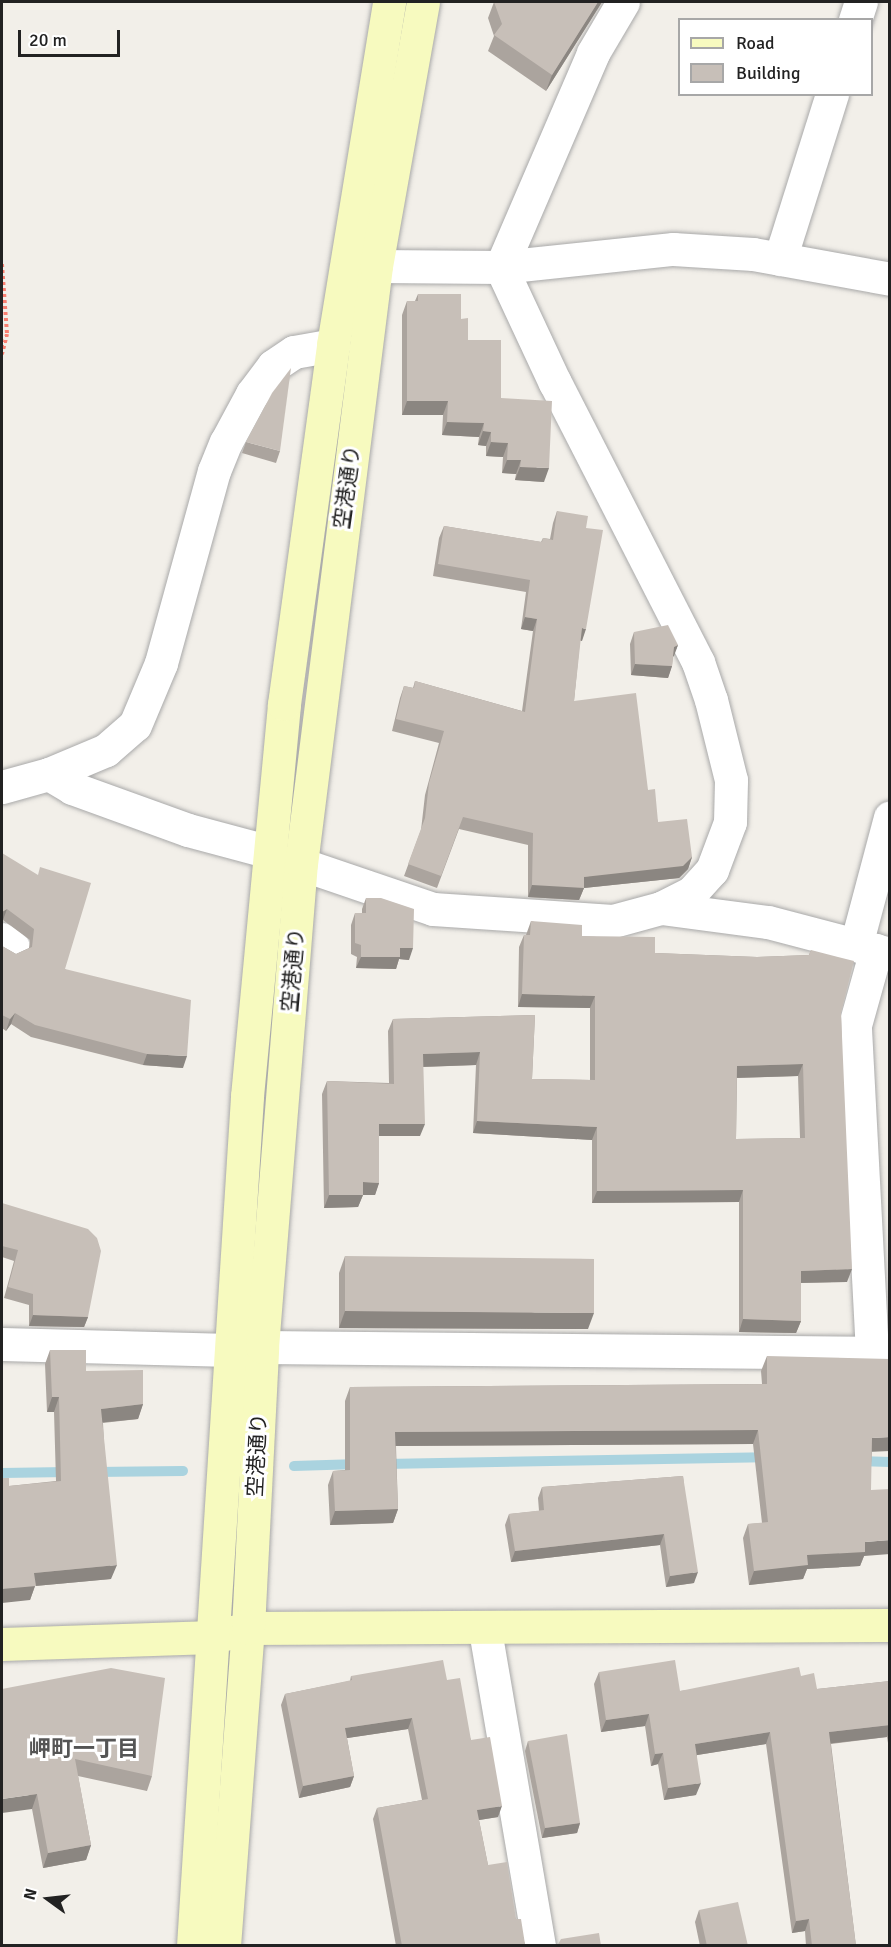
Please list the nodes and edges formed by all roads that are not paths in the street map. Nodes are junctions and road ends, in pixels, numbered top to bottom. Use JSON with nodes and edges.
{"nodes":[{"id":1,"x":388,"y":2,"type":"edge"},
{"id":2,"x":423,"y":2,"type":"edge"},
{"id":3,"x":623,"y":2,"type":"edge"},
{"id":4,"x":861,"y":2,"type":"edge"},
{"id":5,"x":856,"y":18,"type":"edge"},
{"id":6,"x":831,"y":96,"type":"edge"},
{"id":7,"x":780,"y":259,"type":"junction"},
{"id":8,"x":376,"y":266,"type":"junction"},
{"id":9,"x":501,"y":267,"type":"junction"},
{"id":10,"x":890,"y":279,"type":"edge"},
{"id":11,"x":333,"y":345,"type":"junction"},
{"id":12,"x":49,"y":774,"type":"junction"},
{"id":13,"x":5,"y":782,"type":"edge"},
{"id":14,"x":890,"y":817,"type":"edge"},
{"id":15,"x":270,"y":852,"type":"junction"},
{"id":16,"x":301,"y":864,"type":"junction"},
{"id":17,"x":661,"y":908,"type":"junction"},
{"id":18,"x":874,"y":949,"type":"edge"},
{"id":19,"x":2,"y":1344,"type":"edge"},
{"id":20,"x":246,"y":1348,"type":"junction"},
{"id":21,"x":881,"y":1353,"type":"edge"},
{"id":22,"x":890,"y":1624,"type":"edge"},
{"id":23,"x":248,"y":1628,"type":"junction"},
{"id":24,"x":485,"y":1630,"type":"junction"},
{"id":25,"x":213,"y":1637,"type":"junction"},
{"id":26,"x":2,"y":1644,"type":"edge"},
{"id":27,"x":193,"y":1946,"type":"edge"},
{"id":28,"x":224,"y":1946,"type":"edge"},
{"id":29,"x":539,"y":1946,"type":"edge"}],
"edges":[{"from":1,"to":11,"type":"street","name":"空港通り"},
{"from":2,"to":8,"type":"street","name":"空港通り"},
{"from":3,"to":9,"type":"street"},
{"from":4,"to":5,"type":"street"},
{"from":6,"to":7,"type":"street"},
{"from":7,"to":9,"type":"street"},
{"from":7,"to":10,"type":"street"},
{"from":8,"to":9,"type":"street"},
{"from":8,"to":16,"type":"street","name":"空港通り"},
{"from":9,"to":17,"type":"street"},
{"from":11,"to":12,"type":"street"},
{"from":11,"to":15,"type":"street","name":"空港通り"},
{"from":12,"to":13,"type":"street"},
{"from":12,"to":15,"type":"street"},
{"from":14,"to":18,"type":"street"},
{"from":15,"to":20,"type":"street","name":"空港通り"},
{"from":16,"to":17,"type":"street"},
{"from":16,"to":20,"type":"street","name":"空港通り"},
{"from":17,"to":18,"type":"street"},
{"from":18,"to":21,"type":"street"},
{"from":19,"to":20,"type":"street"},
{"from":20,"to":21,"type":"street"},
{"from":20,"to":23,"type":"street","name":"空港通り"},
{"from":20,"to":25,"type":"street","name":"空港通り"},
{"from":22,"to":24,"type":"street"},
{"from":23,"to":24,"type":"street"},
{"from":23,"to":25,"type":"street"},
{"from":23,"to":28,"type":"street","name":"空港通り"},
{"from":24,"to":29,"type":"street"},
{"from":25,"to":26,"type":"street"},
{"from":25,"to":27,"type":"street","name":"空港通り"}]}
